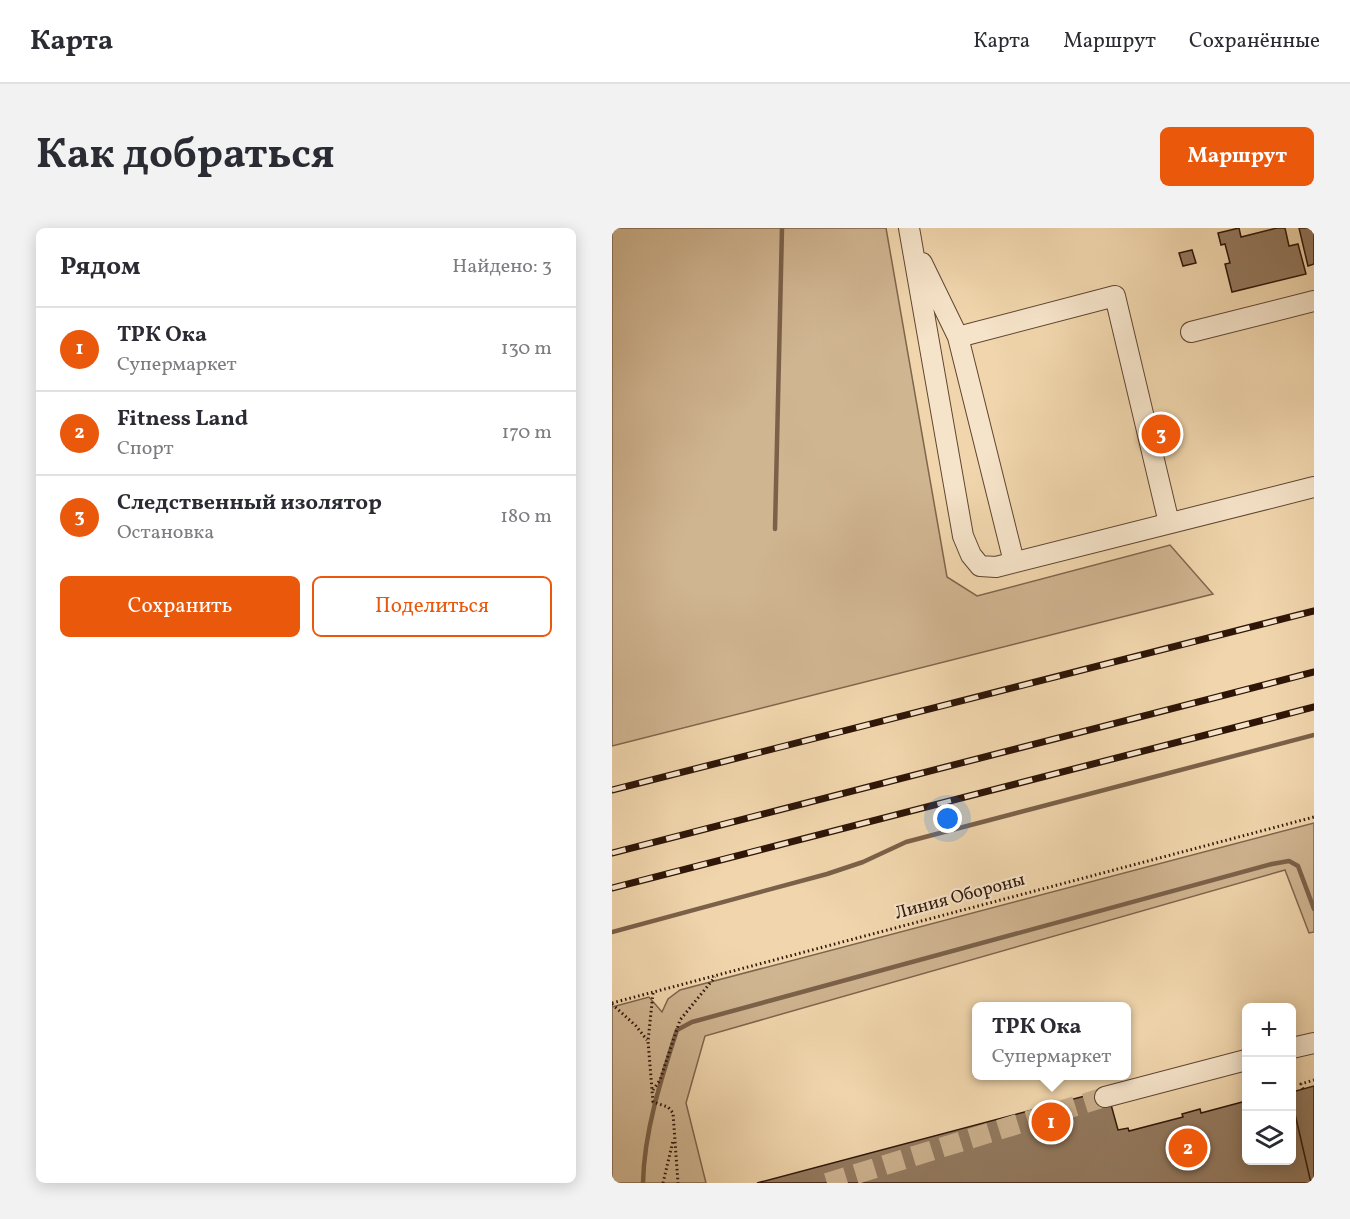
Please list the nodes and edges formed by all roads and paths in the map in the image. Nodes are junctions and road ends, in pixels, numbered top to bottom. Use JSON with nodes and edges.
{"nodes":[{"id":1,"x":910,"y":235,"type":"edge"},
{"id":2,"x":1314,"y":301,"type":"edge"},
{"id":3,"x":1191,"y":332,"type":"dead end"},
{"id":4,"x":958,"y":337,"type":"junction"},
{"id":5,"x":1314,"y":487,"type":"edge"},
{"id":6,"x":1169,"y":524,"type":"junction"},
{"id":7,"x":1014,"y":562,"type":"junction"},
{"id":8,"x":1314,"y":818,"type":"edge"},
{"id":9,"x":717,"y":976,"type":"junction"},
{"id":10,"x":653,"y":993,"type":"junction"},
{"id":11,"x":612,"y":1004,"type":"edge"},
{"id":12,"x":648,"y":1041,"type":"junction"},
{"id":13,"x":1314,"y":1043,"type":"edge"},
{"id":14,"x":1296,"y":1047,"type":"edge"},
{"id":15,"x":1242,"y":1061,"type":"edge"},
{"id":16,"x":1314,"y":1080,"type":"edge"},
{"id":17,"x":1303,"y":1089,"type":"dead end"},
{"id":18,"x":652,"y":1092,"type":"junction"},
{"id":19,"x":1104,"y":1097,"type":"tunnel mouth"},
{"id":20,"x":674,"y":1136,"type":"junction"},
{"id":21,"x":663,"y":1183,"type":"edge"},
{"id":22,"x":678,"y":1183,"type":"edge"}],
"edges":[{"from":1,"to":4,"type":"street"},
{"from":1,"to":7,"type":"street"},
{"from":2,"to":3,"type":"street"},
{"from":4,"to":6,"type":"street"},
{"from":4,"to":7,"type":"street"},
{"from":5,"to":6,"type":"street"},
{"from":6,"to":7,"type":"street"},
{"from":8,"to":9,"type":"path","name":"Линия Обороны"},
{"from":9,"to":10,"type":"path","name":"Линия Обороны"},
{"from":9,"to":18,"type":"path"},
{"from":10,"to":11,"type":"path","name":"Линия Обороны"},
{"from":10,"to":12,"type":"path"},
{"from":11,"to":12,"type":"path"},
{"from":12,"to":18,"type":"path"},
{"from":13,"to":14,"type":"street"},
{"from":15,"to":19,"type":"street"},
{"from":16,"to":17,"type":"path"},
{"from":18,"to":20,"type":"path"},
{"from":20,"to":21,"type":"path"},
{"from":20,"to":22,"type":"path"}]}
